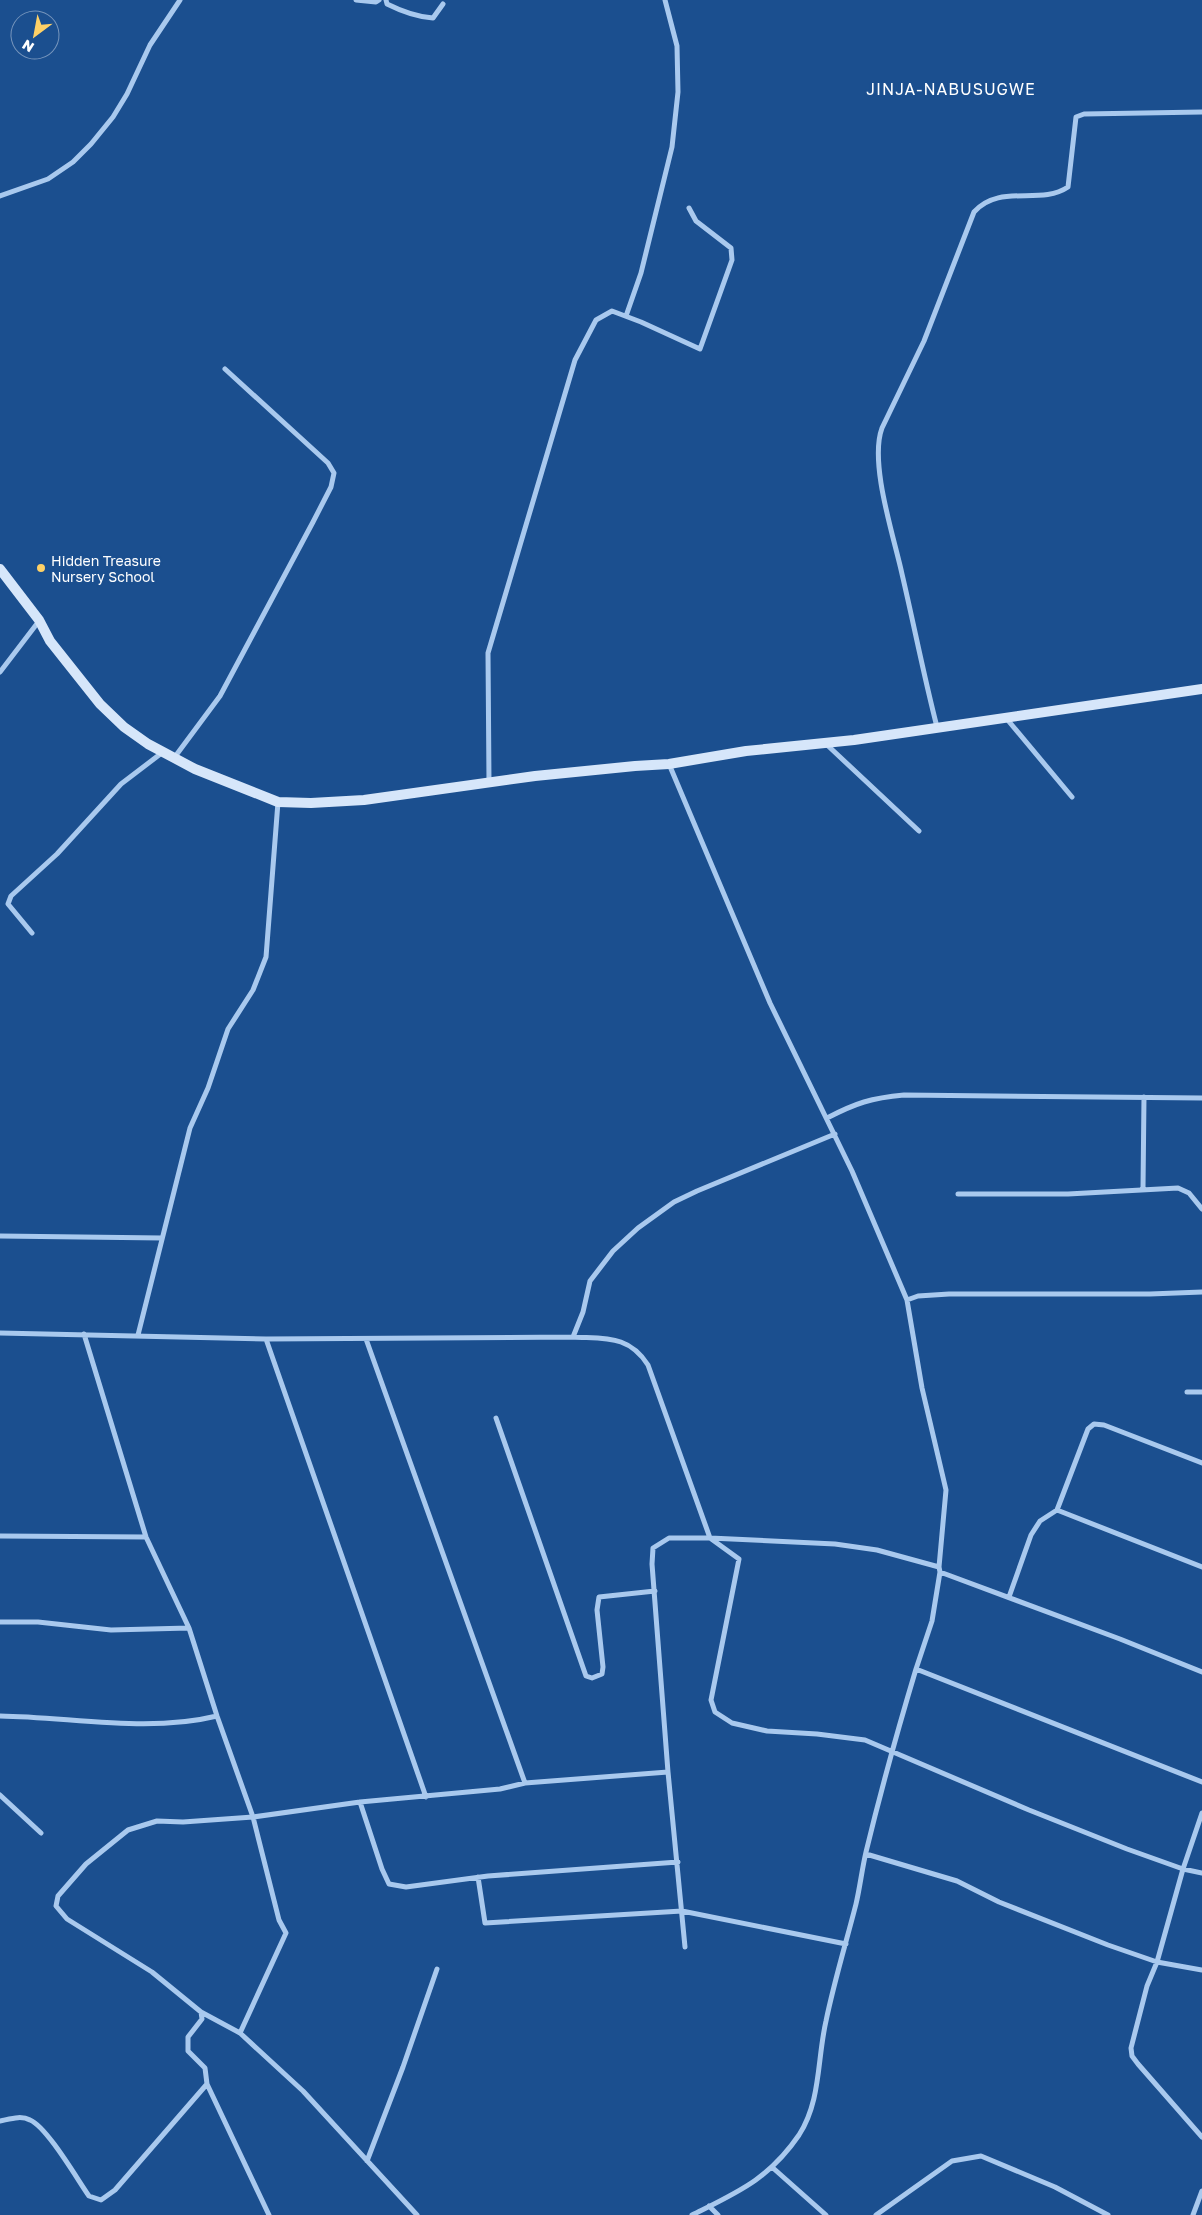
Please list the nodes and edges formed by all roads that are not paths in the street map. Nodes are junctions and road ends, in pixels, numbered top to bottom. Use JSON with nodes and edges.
{"nodes":[{"id":1,"x":180,"y":0,"type":"edge"},
{"id":2,"x":356,"y":0,"type":"edge"},
{"id":3,"x":380,"y":0,"type":"edge"},
{"id":4,"x":386,"y":0,"type":"edge"},
{"id":5,"x":665,"y":0,"type":"edge"},
{"id":6,"x":442,"y":4,"type":"dead end"},
{"id":7,"x":1202,"y":112,"type":"edge"},
{"id":8,"x":0,"y":196,"type":"edge"},
{"id":9,"x":689,"y":208,"type":"dead end"},
{"id":10,"x":626,"y":316,"type":"junction"},
{"id":11,"x":225,"y":369,"type":"dead end"},
{"id":12,"x":0,"y":569,"type":"edge"},
{"id":13,"x":40,"y":620,"type":"junction"},
{"id":14,"x":0,"y":672,"type":"edge"},
{"id":15,"x":1202,"y":689,"type":"edge"},
{"id":16,"x":1006,"y":717,"type":"junction"},
{"id":17,"x":937,"y":727,"type":"junction"},
{"id":18,"x":825,"y":742,"type":"junction"},
{"id":19,"x":163,"y":752,"type":"junction"},
{"id":20,"x":174,"y":758,"type":"junction"},
{"id":21,"x":669,"y":764,"type":"junction"},
{"id":22,"x":489,"y":783,"type":"junction"},
{"id":23,"x":1072,"y":797,"type":"dead end"},
{"id":24,"x":278,"y":802,"type":"junction"},
{"id":25,"x":919,"y":831,"type":"dead end"},
{"id":26,"x":32,"y":932,"type":"dead end"},
{"id":27,"x":1144,"y":1097,"type":"junction"},
{"id":28,"x":1202,"y":1098,"type":"edge"},
{"id":29,"x":827,"y":1118,"type":"junction"},
{"id":30,"x":835,"y":1134,"type":"junction"},
{"id":31,"x":1143,"y":1188,"type":"junction"},
{"id":32,"x":958,"y":1194,"type":"dead end"},
{"id":33,"x":1202,"y":1209,"type":"edge"},
{"id":34,"x":0,"y":1236,"type":"edge"},
{"id":35,"x":162,"y":1238,"type":"junction"},
{"id":36,"x":1202,"y":1292,"type":"edge"},
{"id":37,"x":907,"y":1300,"type":"junction"},
{"id":38,"x":0,"y":1333,"type":"edge"},
{"id":39,"x":84,"y":1334,"type":"junction"},
{"id":40,"x":138,"y":1335,"type":"junction"},
{"id":41,"x":573,"y":1337,"type":"junction"},
{"id":42,"x":266,"y":1339,"type":"junction"},
{"id":43,"x":366,"y":1339,"type":"junction"},
{"id":44,"x":1187,"y":1392,"type":"dead end"},
{"id":45,"x":1202,"y":1392,"type":"edge"},
{"id":46,"x":496,"y":1418,"type":"dead end"},
{"id":47,"x":1202,"y":1462,"type":"edge"},
{"id":48,"x":1057,"y":1510,"type":"junction"},
{"id":49,"x":0,"y":1536,"type":"edge"},
{"id":50,"x":146,"y":1536,"type":"junction"},
{"id":51,"x":710,"y":1538,"type":"junction"},
{"id":52,"x":1202,"y":1567,"type":"edge"},
{"id":53,"x":940,"y":1570,"type":"junction"},
{"id":54,"x":655,"y":1591,"type":"junction"},
{"id":55,"x":1009,"y":1597,"type":"junction"},
{"id":56,"x":0,"y":1622,"type":"edge"},
{"id":57,"x":189,"y":1628,"type":"junction"},
{"id":58,"x":916,"y":1669,"type":"junction"},
{"id":59,"x":1202,"y":1672,"type":"edge"},
{"id":60,"x":0,"y":1716,"type":"edge"},
{"id":61,"x":217,"y":1716,"type":"junction"},
{"id":62,"x":891,"y":1752,"type":"junction"},
{"id":63,"x":668,"y":1772,"type":"junction"},
{"id":64,"x":1202,"y":1782,"type":"edge"},
{"id":65,"x":525,"y":1784,"type":"junction"},
{"id":66,"x":0,"y":1795,"type":"edge"},
{"id":67,"x":426,"y":1797,"type":"junction"},
{"id":68,"x":360,"y":1802,"type":"junction"},
{"id":69,"x":1202,"y":1813,"type":"edge"},
{"id":70,"x":253,"y":1817,"type":"junction"},
{"id":71,"x":41,"y":1832,"type":"dead end"},
{"id":72,"x":866,"y":1854,"type":"junction"},
{"id":73,"x":678,"y":1862,"type":"junction"},
{"id":74,"x":1183,"y":1869,"type":"junction"},
{"id":75,"x":1202,"y":1873,"type":"edge"},
{"id":76,"x":478,"y":1877,"type":"junction"},
{"id":77,"x":682,"y":1911,"type":"junction"},
{"id":78,"x":846,"y":1944,"type":"junction"},
{"id":79,"x":685,"y":1947,"type":"dead end"},
{"id":80,"x":1157,"y":1962,"type":"junction"},
{"id":81,"x":437,"y":1969,"type":"dead end"},
{"id":82,"x":1202,"y":1970,"type":"edge"},
{"id":83,"x":201,"y":2012,"type":"junction"},
{"id":84,"x":240,"y":2033,"type":"junction"},
{"id":85,"x":207,"y":2084,"type":"junction"},
{"id":86,"x":0,"y":2120,"type":"edge"},
{"id":87,"x":1202,"y":2137,"type":"edge"},
{"id":88,"x":367,"y":2161,"type":"junction"},
{"id":89,"x":773,"y":2168,"type":"junction"},
{"id":90,"x":1202,"y":2191,"type":"edge"},
{"id":91,"x":709,"y":2206,"type":"junction"},
{"id":92,"x":269,"y":2215,"type":"edge"},
{"id":93,"x":417,"y":2215,"type":"edge"},
{"id":94,"x":692,"y":2215,"type":"edge"},
{"id":95,"x":718,"y":2215,"type":"edge"},
{"id":96,"x":826,"y":2215,"type":"edge"},
{"id":97,"x":876,"y":2215,"type":"edge"},
{"id":98,"x":1108,"y":2215,"type":"edge"},
{"id":99,"x":1193,"y":2215,"type":"edge"}],
"edges":[{"from":1,"to":8,"type":"street"},
{"from":2,"to":3,"type":"street"},
{"from":4,"to":6,"type":"street"},
{"from":5,"to":10,"type":"street"},
{"from":7,"to":17,"type":"street"},
{"from":9,"to":10,"type":"street"},
{"from":10,"to":22,"type":"street"},
{"from":11,"to":20,"type":"street"},
{"from":12,"to":13,"type":"street"},
{"from":13,"to":14,"type":"street"},
{"from":13,"to":19,"type":"street"},
{"from":15,"to":16,"type":"street"},
{"from":16,"to":17,"type":"street"},
{"from":16,"to":23,"type":"street"},
{"from":17,"to":18,"type":"street"},
{"from":18,"to":21,"type":"street"},
{"from":18,"to":25,"type":"street"},
{"from":19,"to":20,"type":"street"},
{"from":19,"to":26,"type":"street"},
{"from":20,"to":24,"type":"street"},
{"from":21,"to":22,"type":"street"},
{"from":21,"to":29,"type":"street"},
{"from":22,"to":24,"type":"street"},
{"from":24,"to":35,"type":"street"},
{"from":27,"to":28,"type":"street"},
{"from":27,"to":29,"type":"street"},
{"from":27,"to":31,"type":"street"},
{"from":29,"to":30,"type":"street"},
{"from":30,"to":37,"type":"street"},
{"from":30,"to":41,"type":"street"},
{"from":31,"to":32,"type":"street"},
{"from":31,"to":33,"type":"street"},
{"from":34,"to":35,"type":"street"},
{"from":35,"to":40,"type":"street"},
{"from":36,"to":37,"type":"street"},
{"from":37,"to":53,"type":"street"},
{"from":38,"to":39,"type":"street"},
{"from":39,"to":40,"type":"street"},
{"from":39,"to":50,"type":"street"},
{"from":40,"to":42,"type":"street"},
{"from":41,"to":43,"type":"street"},
{"from":41,"to":51,"type":"street"},
{"from":42,"to":43,"type":"street"},
{"from":42,"to":67,"type":"street"},
{"from":43,"to":65,"type":"street"},
{"from":44,"to":45,"type":"street"},
{"from":46,"to":54,"type":"street"},
{"from":47,"to":48,"type":"street"},
{"from":48,"to":52,"type":"street"},
{"from":48,"to":55,"type":"street"},
{"from":49,"to":50,"type":"street"},
{"from":50,"to":57,"type":"street"},
{"from":51,"to":53,"type":"street"},
{"from":51,"to":54,"type":"street"},
{"from":51,"to":62,"type":"street"},
{"from":53,"to":55,"type":"street"},
{"from":53,"to":58,"type":"street"},
{"from":54,"to":63,"type":"street"},
{"from":55,"to":59,"type":"street"},
{"from":56,"to":57,"type":"street"},
{"from":57,"to":61,"type":"street"},
{"from":58,"to":62,"type":"street"},
{"from":58,"to":64,"type":"street"},
{"from":60,"to":61,"type":"street"},
{"from":61,"to":70,"type":"street"},
{"from":62,"to":72,"type":"street"},
{"from":62,"to":74,"type":"street"},
{"from":63,"to":65,"type":"street"},
{"from":63,"to":73,"type":"street"},
{"from":65,"to":67,"type":"street"},
{"from":66,"to":71,"type":"street"},
{"from":67,"to":68,"type":"street"},
{"from":68,"to":70,"type":"street"},
{"from":68,"to":76,"type":"street"},
{"from":69,"to":74,"type":"street"},
{"from":70,"to":83,"type":"street"},
{"from":70,"to":84,"type":"street"},
{"from":72,"to":78,"type":"street"},
{"from":72,"to":80,"type":"street"},
{"from":73,"to":76,"type":"street"},
{"from":73,"to":77,"type":"street"},
{"from":74,"to":75,"type":"street"},
{"from":74,"to":80,"type":"street"},
{"from":76,"to":77,"type":"street"},
{"from":77,"to":78,"type":"street"},
{"from":77,"to":79,"type":"street"},
{"from":78,"to":89,"type":"street"},
{"from":80,"to":82,"type":"street"},
{"from":80,"to":87,"type":"street"},
{"from":81,"to":88,"type":"street"},
{"from":83,"to":84,"type":"street"},
{"from":83,"to":85,"type":"street"},
{"from":84,"to":88,"type":"street"},
{"from":85,"to":86,"type":"street"},
{"from":85,"to":92,"type":"street"},
{"from":88,"to":93,"type":"street"},
{"from":89,"to":91,"type":"street"},
{"from":89,"to":96,"type":"street"},
{"from":90,"to":99,"type":"street"},
{"from":91,"to":94,"type":"street"},
{"from":91,"to":95,"type":"street"},
{"from":97,"to":98,"type":"street"}]}
